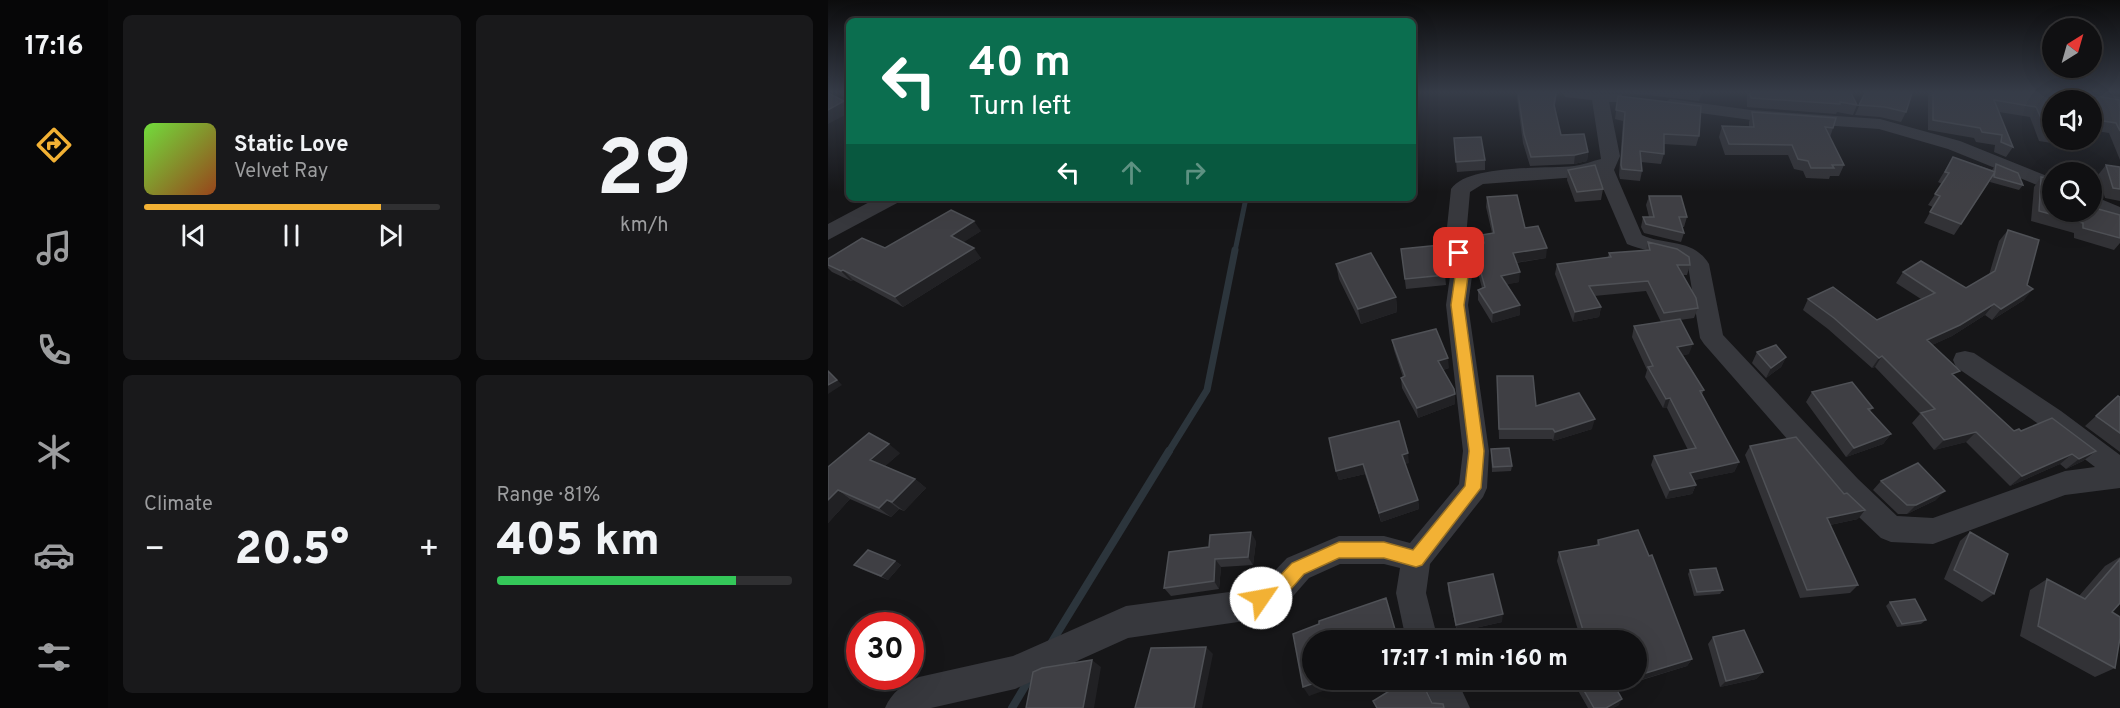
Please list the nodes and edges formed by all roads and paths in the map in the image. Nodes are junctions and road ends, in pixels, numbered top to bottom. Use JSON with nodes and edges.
{"nodes":[{"id":1,"x":1605,"y":126,"type":"edge"},
{"id":2,"x":1887,"y":126,"type":"edge"},
{"id":3,"x":1609,"y":162,"type":"junction"},
{"id":4,"x":2042,"y":181,"type":"edge"},
{"id":5,"x":887,"y":201,"type":"edge"},
{"id":6,"x":2102,"y":206,"type":"edge"},
{"id":7,"x":2120,"y":215,"type":"edge"},
{"id":8,"x":828,"y":233,"type":"edge"},
{"id":9,"x":1965,"y":360,"type":"dead end"},
{"id":10,"x":2120,"y":471,"type":"edge"},
{"id":11,"x":2120,"y":476,"type":"edge"},
{"id":12,"x":1416,"y":559,"type":"junction"},
{"id":13,"x":1420,"y":630,"type":"edge"},
{"id":14,"x":1444,"y":690,"type":"edge"},
{"id":15,"x":902,"y":708,"type":"edge"},
{"id":16,"x":1453,"y":708,"type":"edge"}],
"edges":[{"from":1,"to":3,"type":"street"},
{"from":2,"to":4,"type":"street"},
{"from":3,"to":11,"type":"street"},
{"from":3,"to":12,"type":"street"},
{"from":5,"to":8,"type":"street"},
{"from":6,"to":7,"type":"street"},
{"from":9,"to":10,"type":"street"},
{"from":12,"to":13,"type":"street"},
{"from":12,"to":15,"type":"street"},
{"from":14,"to":16,"type":"street"}]}
